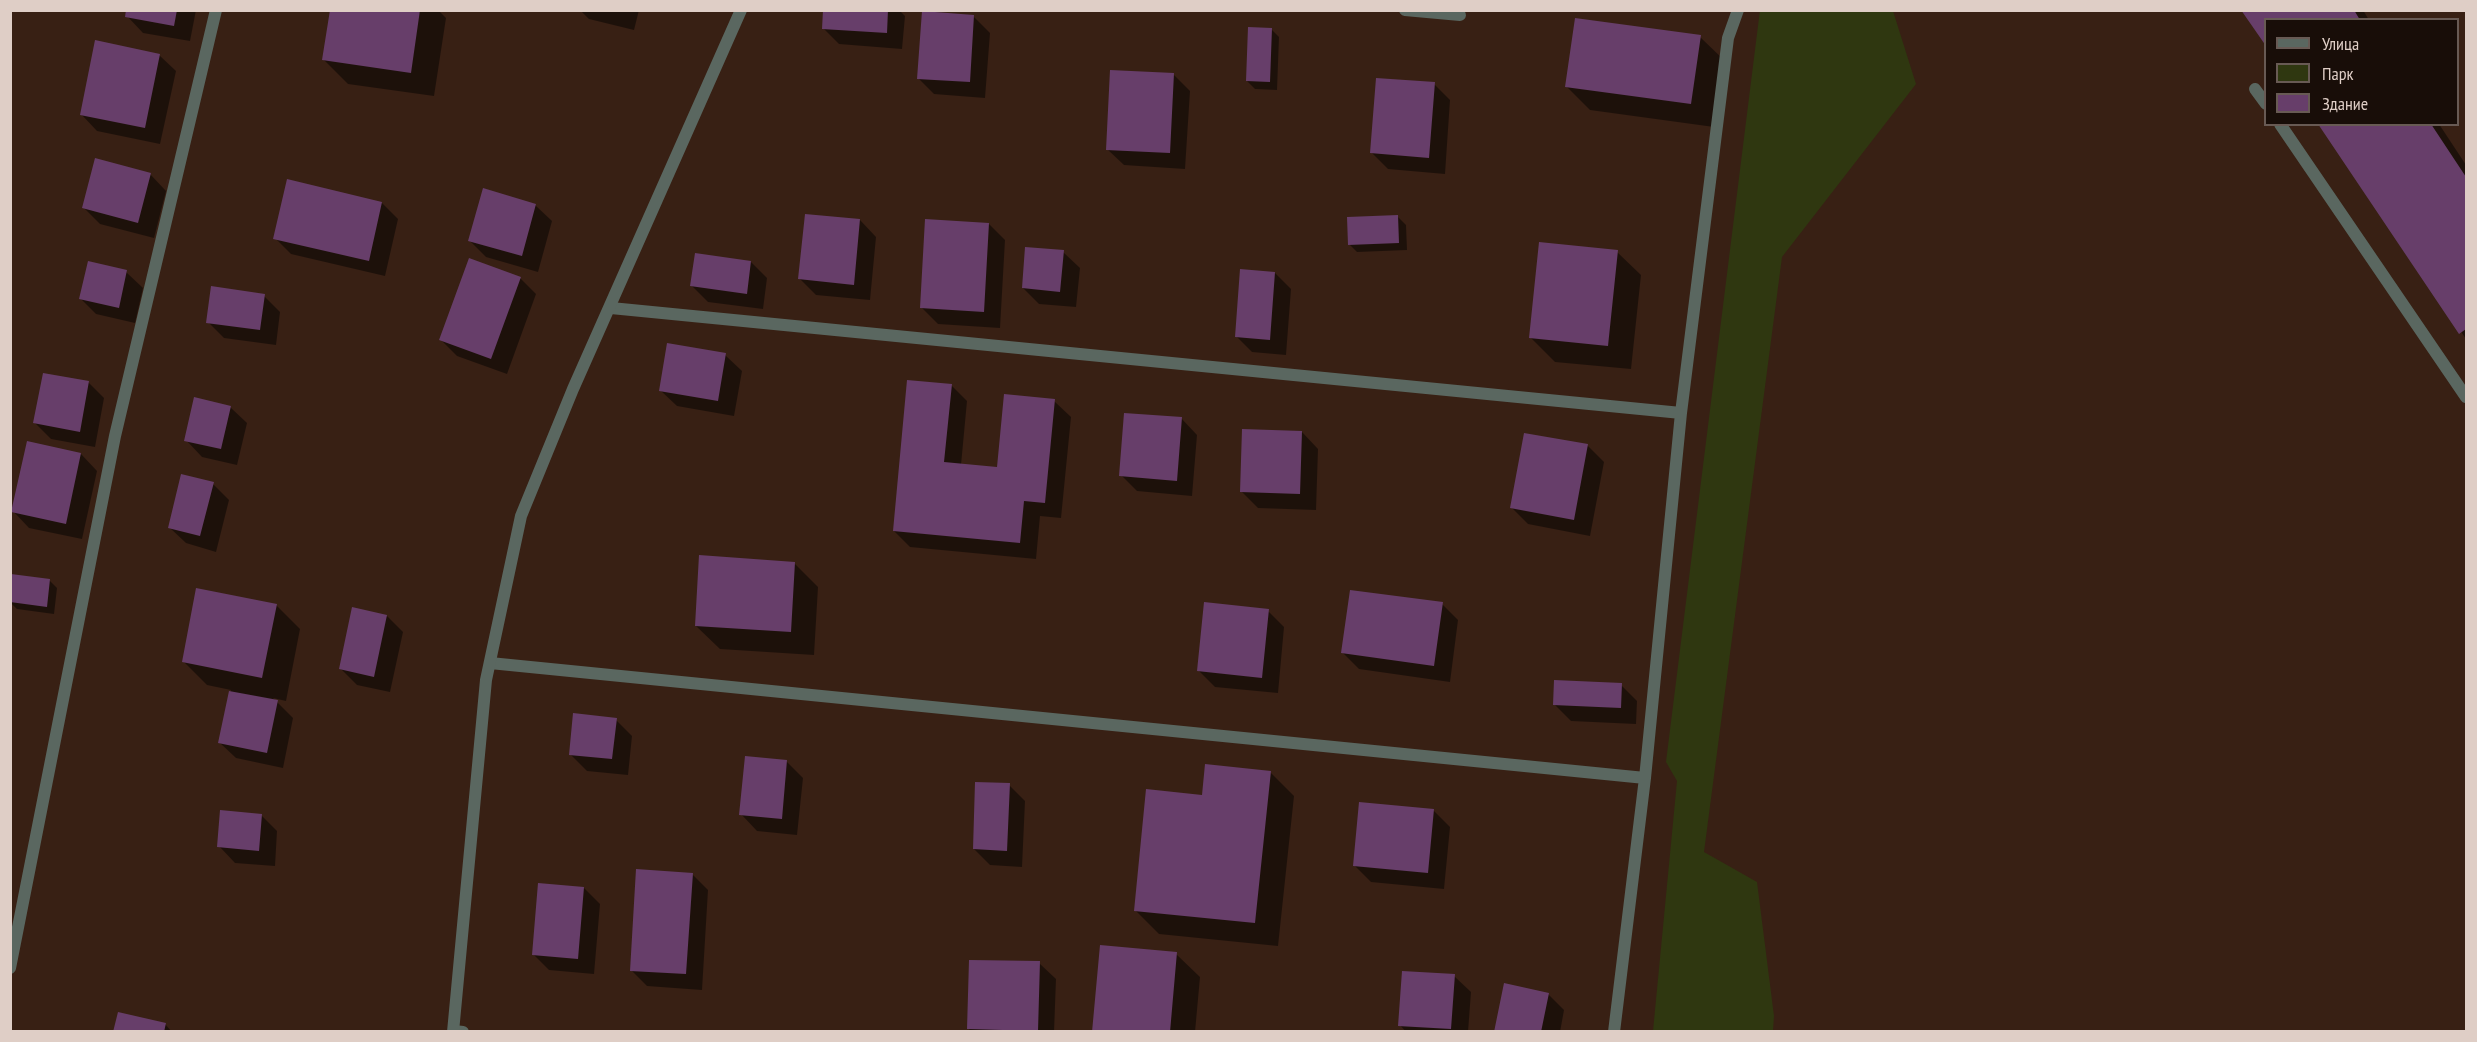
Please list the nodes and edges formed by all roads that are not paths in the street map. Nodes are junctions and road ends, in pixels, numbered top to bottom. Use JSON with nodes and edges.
{"nodes":[{"id":1,"x":216,"y":10,"type":"edge"},
{"id":2,"x":741,"y":10,"type":"edge"},
{"id":3,"x":1405,"y":10,"type":"edge"},
{"id":4,"x":1738,"y":10,"type":"edge"},
{"id":5,"x":1460,"y":15,"type":"dead end"},
{"id":6,"x":2255,"y":88,"type":"dead end"},
{"id":7,"x":2264,"y":102,"type":"edge"},
{"id":8,"x":2281,"y":126,"type":"edge"},
{"id":9,"x":611,"y":308,"type":"junction"},
{"id":10,"x":2466,"y":397,"type":"edge"},
{"id":11,"x":1681,"y":413,"type":"junction"},
{"id":12,"x":490,"y":663,"type":"junction"},
{"id":13,"x":1645,"y":778,"type":"junction"},
{"id":14,"x":10,"y":968,"type":"edge"},
{"id":15,"x":457,"y":1031,"type":"edge"},
{"id":16,"x":1614,"y":1032,"type":"edge"}],
"edges":[{"from":1,"to":14,"type":"street"},
{"from":2,"to":9,"type":"street"},
{"from":3,"to":5,"type":"street"},
{"from":4,"to":11,"type":"street"},
{"from":6,"to":7,"type":"street"},
{"from":8,"to":10,"type":"street"},
{"from":9,"to":11,"type":"street"},
{"from":9,"to":12,"type":"street"},
{"from":11,"to":13,"type":"street"},
{"from":12,"to":13,"type":"street"},
{"from":12,"to":15,"type":"street"},
{"from":13,"to":16,"type":"street"}]}
